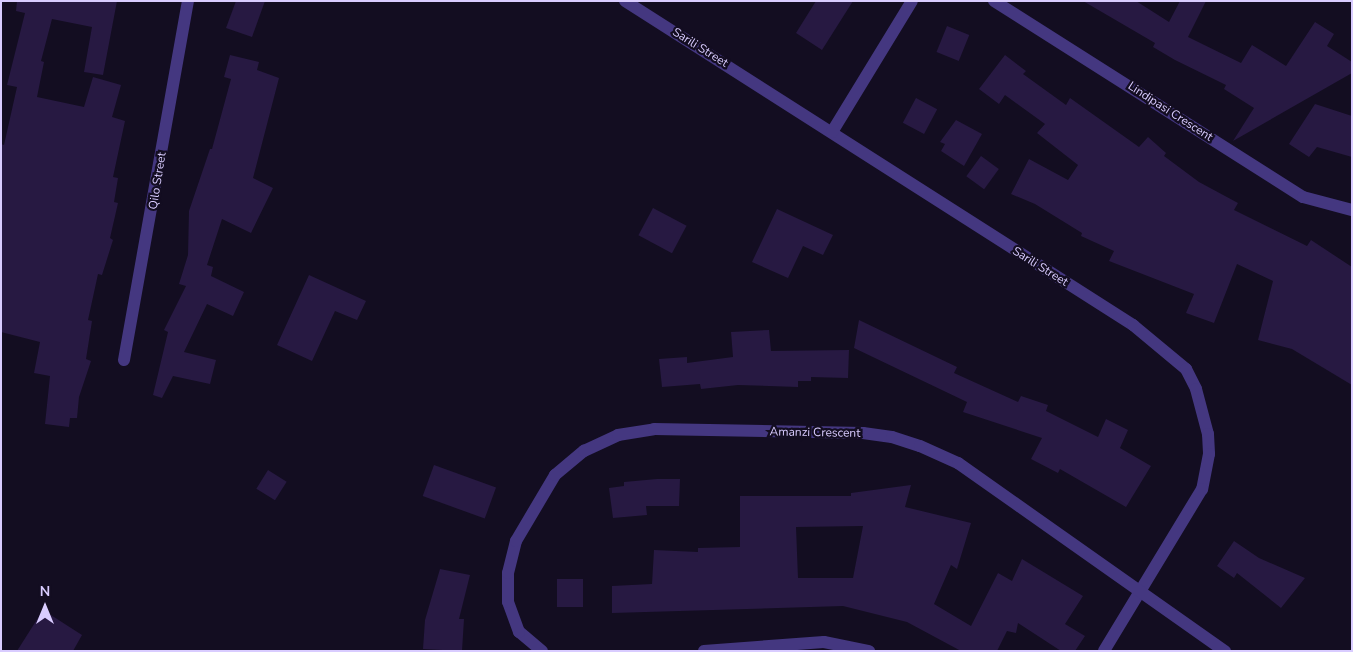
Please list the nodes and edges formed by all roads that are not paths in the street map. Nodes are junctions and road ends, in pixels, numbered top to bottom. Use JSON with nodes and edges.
{"nodes":[{"id":1,"x":188,"y":1,"type":"edge"},
{"id":2,"x":625,"y":1,"type":"edge"},
{"id":3,"x":912,"y":1,"type":"edge"},
{"id":4,"x":994,"y":1,"type":"edge"},
{"id":5,"x":832,"y":132,"type":"junction"},
{"id":6,"x":1352,"y":210,"type":"edge"},
{"id":7,"x":124,"y":360,"type":"dead end"},
{"id":8,"x":1142,"y":592,"type":"junction"},
{"id":9,"x":542,"y":651,"type":"edge"},
{"id":10,"x":704,"y":651,"type":"edge"},
{"id":11,"x":869,"y":651,"type":"edge"},
{"id":12,"x":1104,"y":651,"type":"edge"},
{"id":13,"x":1225,"y":651,"type":"edge"}],
"edges":[{"from":1,"to":7,"type":"street","name":"Qilo Street"},
{"from":2,"to":5,"type":"street","name":"Sarili Street"},
{"from":3,"to":5,"type":"street"},
{"from":4,"to":6,"type":"street","name":"Lindipasi Crescent"},
{"from":5,"to":8,"type":"street","name":"Sarili Street"},
{"from":8,"to":9,"type":"street","name":"Amanzi Crescent"},
{"from":8,"to":12,"type":"street","name":"Sarili Street"},
{"from":8,"to":13,"type":"street","name":"Amanzi Crescent"},
{"from":10,"to":11,"type":"street"}]}
